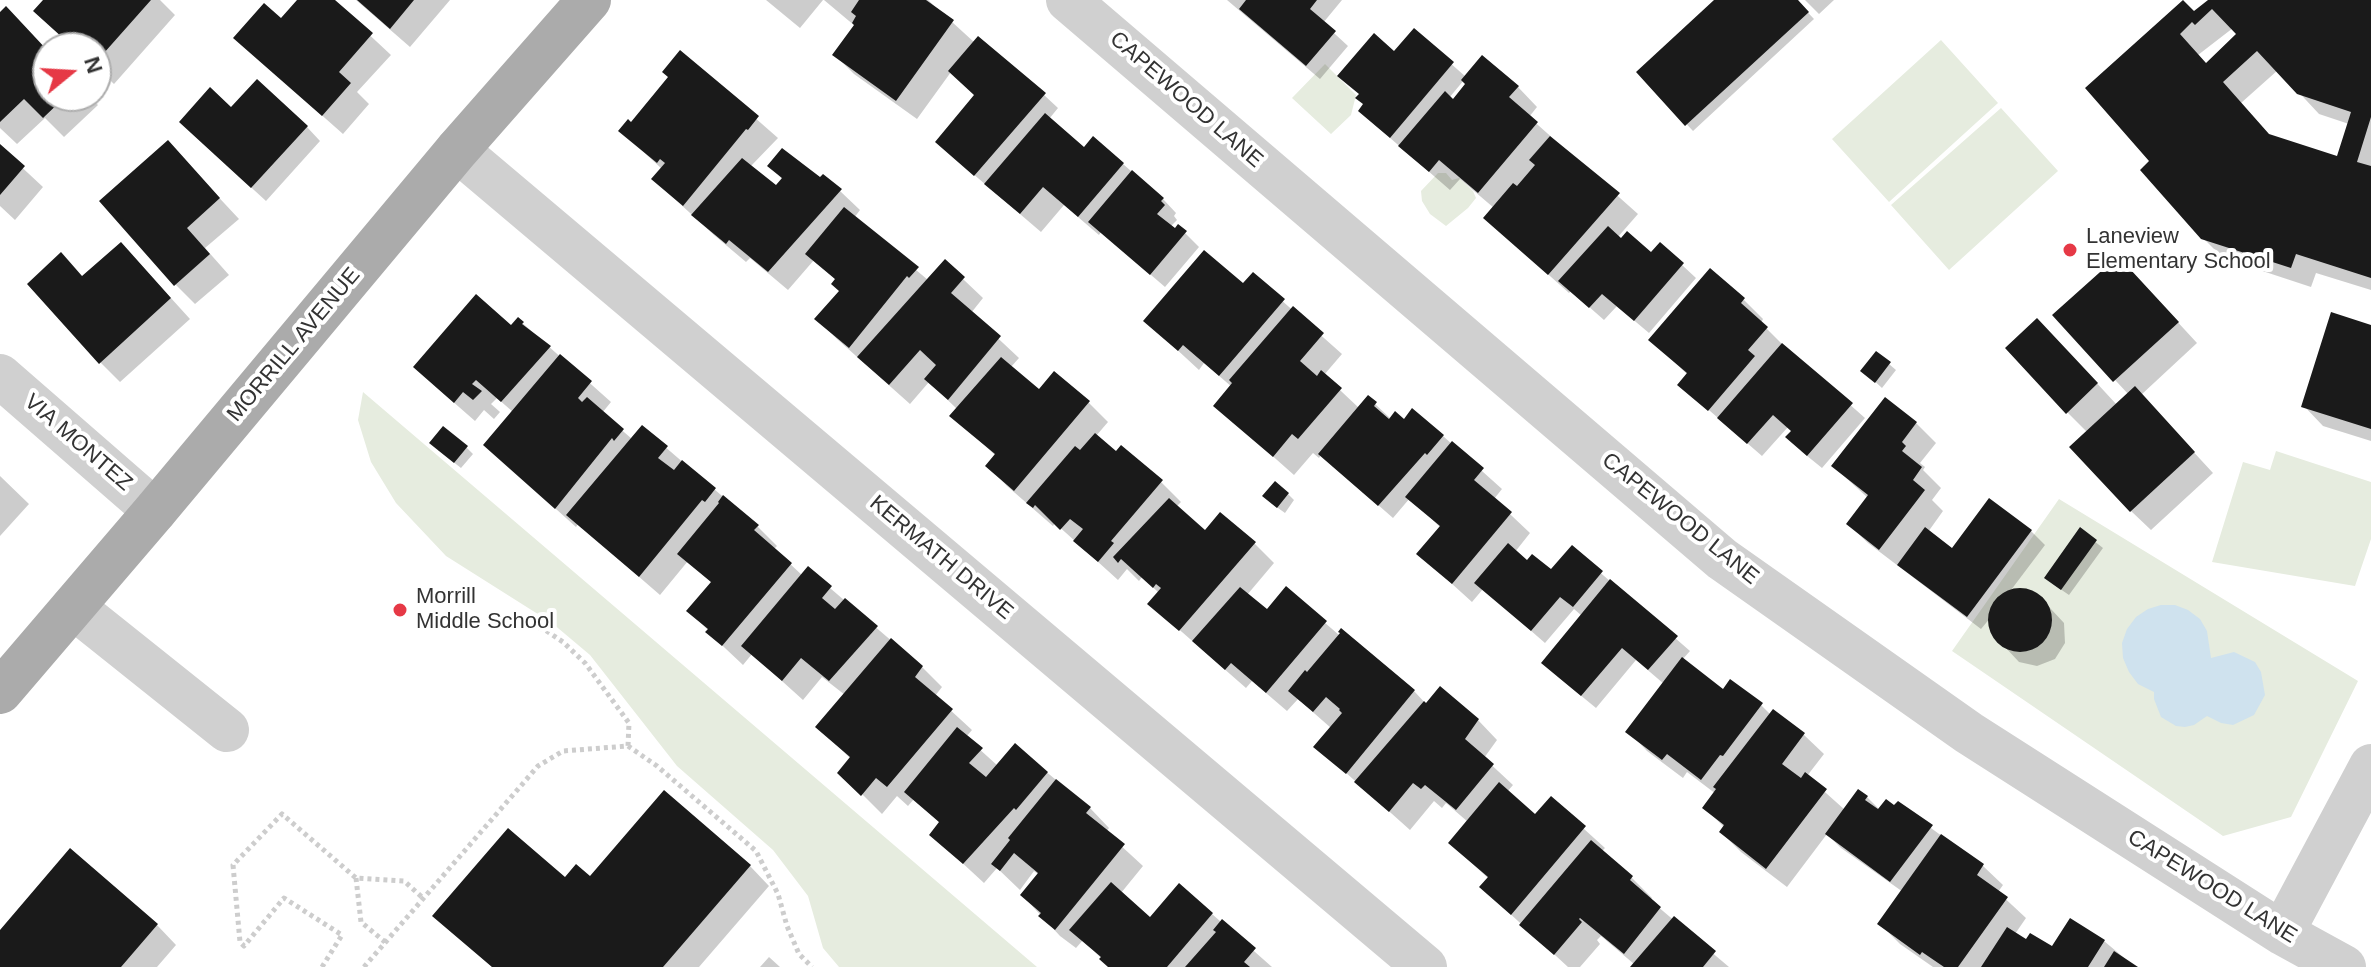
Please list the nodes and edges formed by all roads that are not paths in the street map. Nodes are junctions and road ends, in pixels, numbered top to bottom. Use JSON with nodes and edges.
{"nodes":[{"id":1,"x":589,"y":0,"type":"edge"},
{"id":2,"x":1068,"y":0,"type":"edge"},
{"id":3,"x":457,"y":150,"type":"junction"},
{"id":4,"x":0,"y":376,"type":"edge"},
{"id":5,"x":155,"y":511,"type":"junction"},
{"id":6,"x":73,"y":607,"type":"junction"},
{"id":7,"x":0,"y":692,"type":"edge"},
{"id":8,"x":227,"y":730,"type":"dead end"},
{"id":9,"x":2371,"y":766,"type":"edge"},
{"id":10,"x":2282,"y":933,"type":"junction"},
{"id":11,"x":1425,"y":967,"type":"edge"},
{"id":12,"x":2344,"y":967,"type":"edge"}],
"edges":[{"from":1,"to":3,"type":"main road","name":"MORRILL AVENUE"},
{"from":2,"to":10,"type":"street","name":"CAPEWOOD LANE"},
{"from":3,"to":5,"type":"main road","name":"MORRILL AVENUE"},
{"from":3,"to":11,"type":"street","name":"KERMATH DRIVE"},
{"from":4,"to":5,"type":"street","name":"VIA MONTEZ"},
{"from":5,"to":6,"type":"main road","name":"MORRILL AVENUE"},
{"from":6,"to":7,"type":"main road","name":"MORRILL AVENUE"},
{"from":6,"to":8,"type":"street"},
{"from":9,"to":10,"type":"street"},
{"from":10,"to":12,"type":"street","name":"CAPEWOOD LANE"}]}
